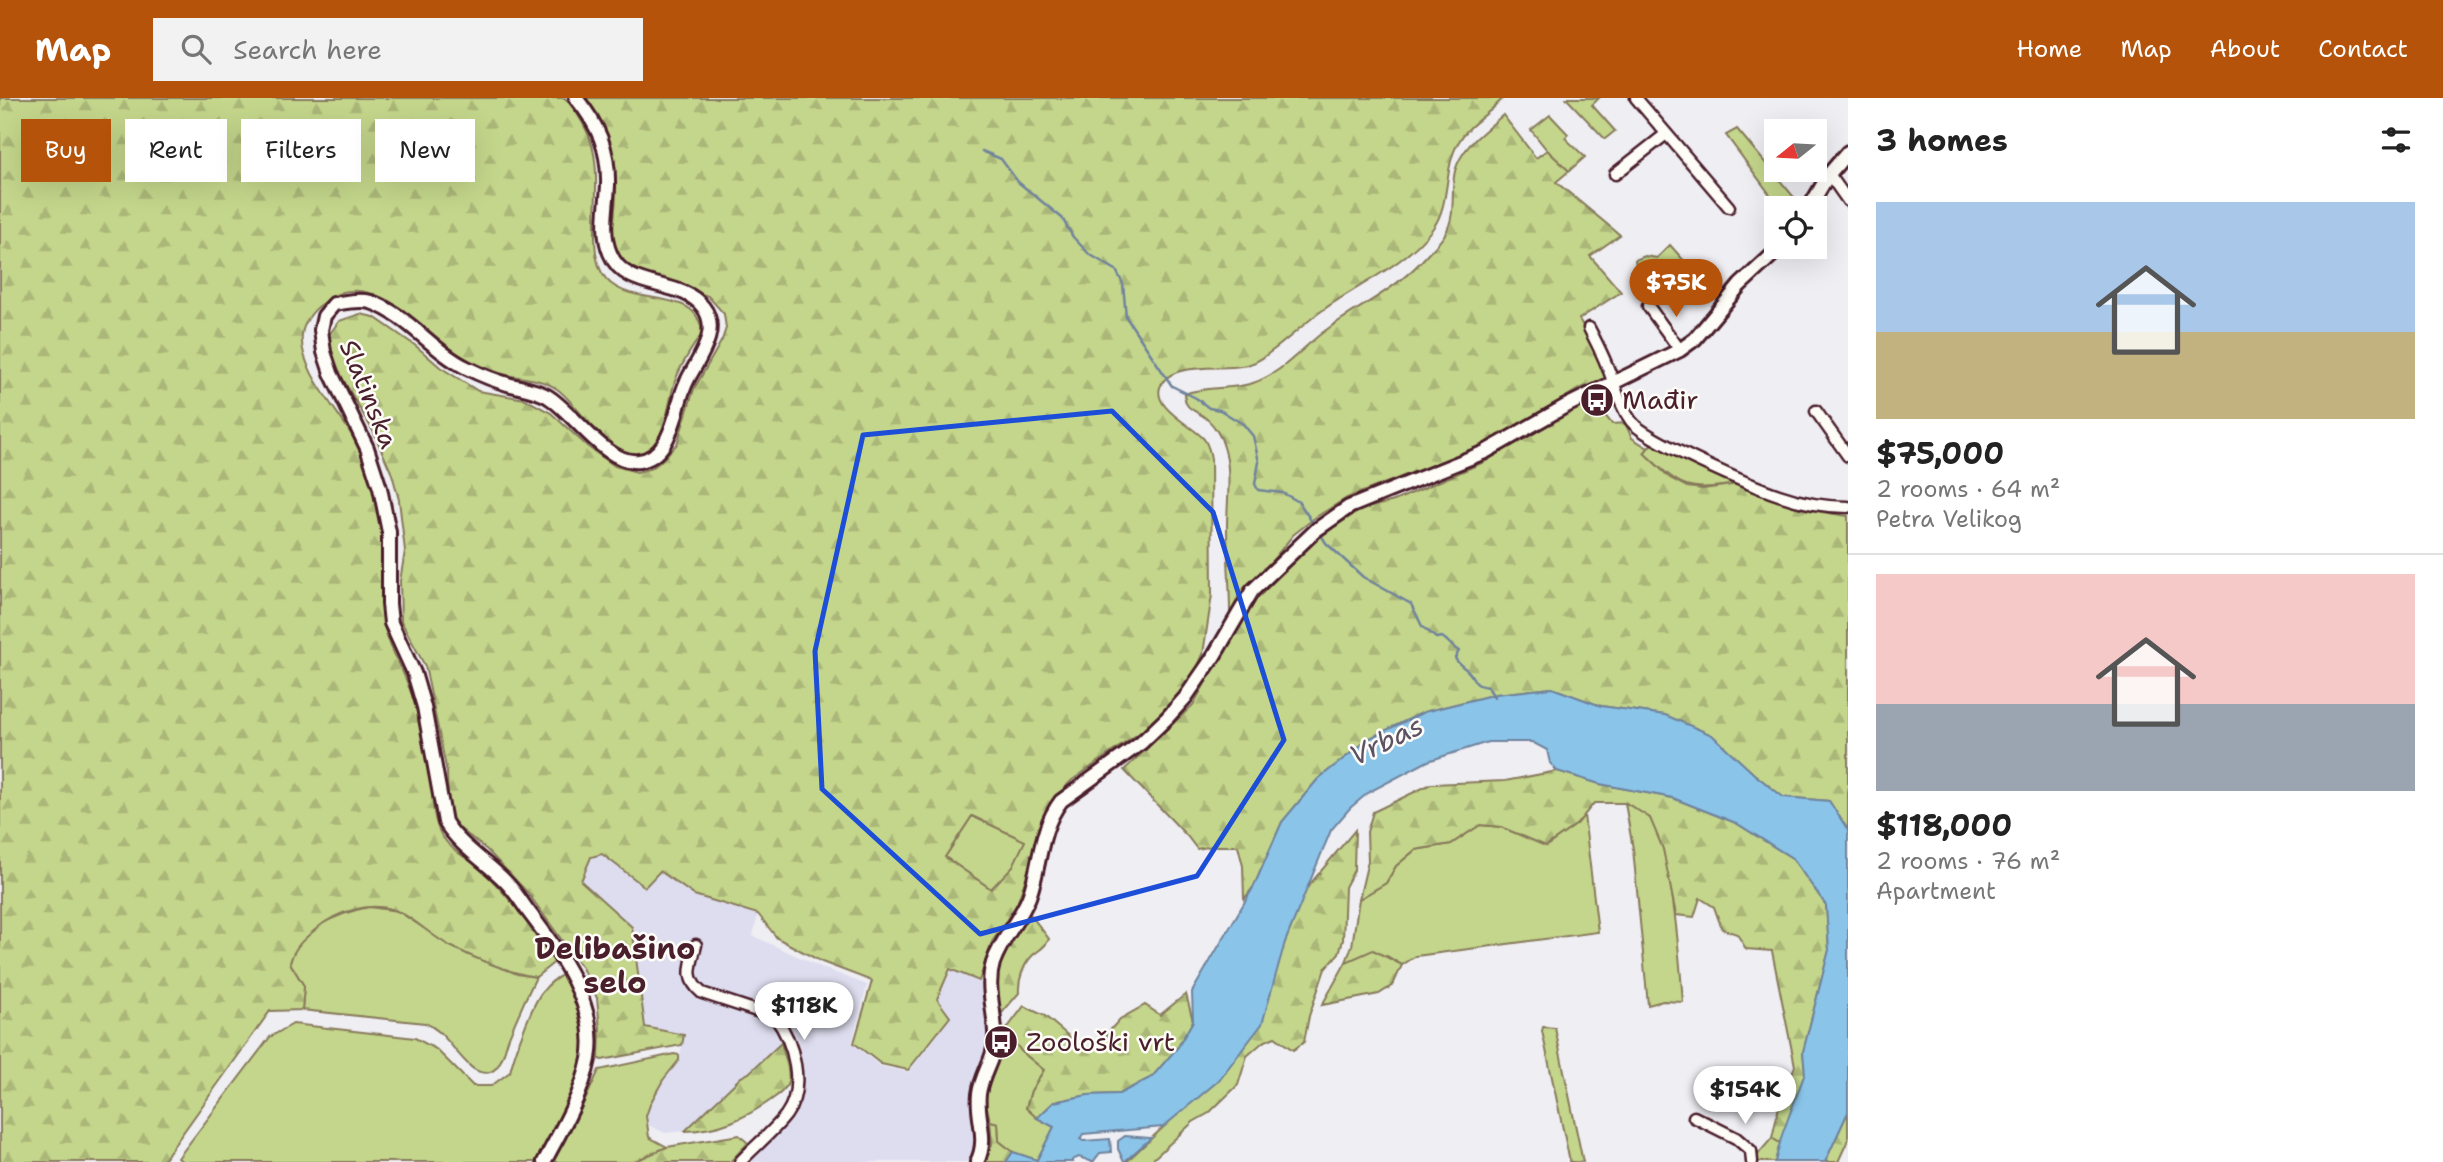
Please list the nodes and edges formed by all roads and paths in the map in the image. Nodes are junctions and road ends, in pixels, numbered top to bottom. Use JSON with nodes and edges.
{"nodes":[{"id":1,"x":576,"y":98,"type":"edge"},
{"id":2,"x":1636,"y":98,"type":"edge"},
{"id":3,"x":1666,"y":134,"type":"junction"},
{"id":4,"x":1848,"y":152,"type":"edge"},
{"id":5,"x":1615,"y":174,"type":"dead end"},
{"id":6,"x":1829,"y":174,"type":"junction"},
{"id":7,"x":1816,"y":196,"type":"edge"},
{"id":8,"x":1848,"y":201,"type":"edge"},
{"id":9,"x":1729,"y":207,"type":"dead end"},
{"id":10,"x":1768,"y":259,"type":"edge"},
{"id":11,"x":1648,"y":306,"type":"dead end"},
{"id":12,"x":1589,"y":328,"type":"dead end"},
{"id":13,"x":1680,"y":350,"type":"junction"},
{"id":14,"x":1613,"y":383,"type":"junction"},
{"id":15,"x":1816,"y":411,"type":"dead end"},
{"id":16,"x":1848,"y":456,"type":"edge"},
{"id":17,"x":1848,"y":507,"type":"edge"},
{"id":18,"x":696,"y":945,"type":"dead end"},
{"id":19,"x":1694,"y":1118,"type":"dead end"},
{"id":20,"x":544,"y":1162,"type":"edge"},
{"id":21,"x":740,"y":1162,"type":"edge"},
{"id":22,"x":977,"y":1162,"type":"edge"},
{"id":23,"x":1752,"y":1162,"type":"edge"}],
"edges":[{"from":1,"to":20,"type":"street","name":"Slatinska"},
{"from":2,"to":3,"type":"street"},
{"from":3,"to":5,"type":"street"},
{"from":3,"to":9,"type":"street"},
{"from":4,"to":6,"type":"street"},
{"from":6,"to":7,"type":"street"},
{"from":6,"to":8,"type":"street"},
{"from":10,"to":13,"type":"street"},
{"from":11,"to":13,"type":"street"},
{"from":12,"to":14,"type":"street"},
{"from":13,"to":14,"type":"street"},
{"from":14,"to":17,"type":"street"},
{"from":14,"to":22,"type":"street"},
{"from":15,"to":16,"type":"street"},
{"from":18,"to":21,"type":"street"},
{"from":19,"to":23,"type":"street"}]}
